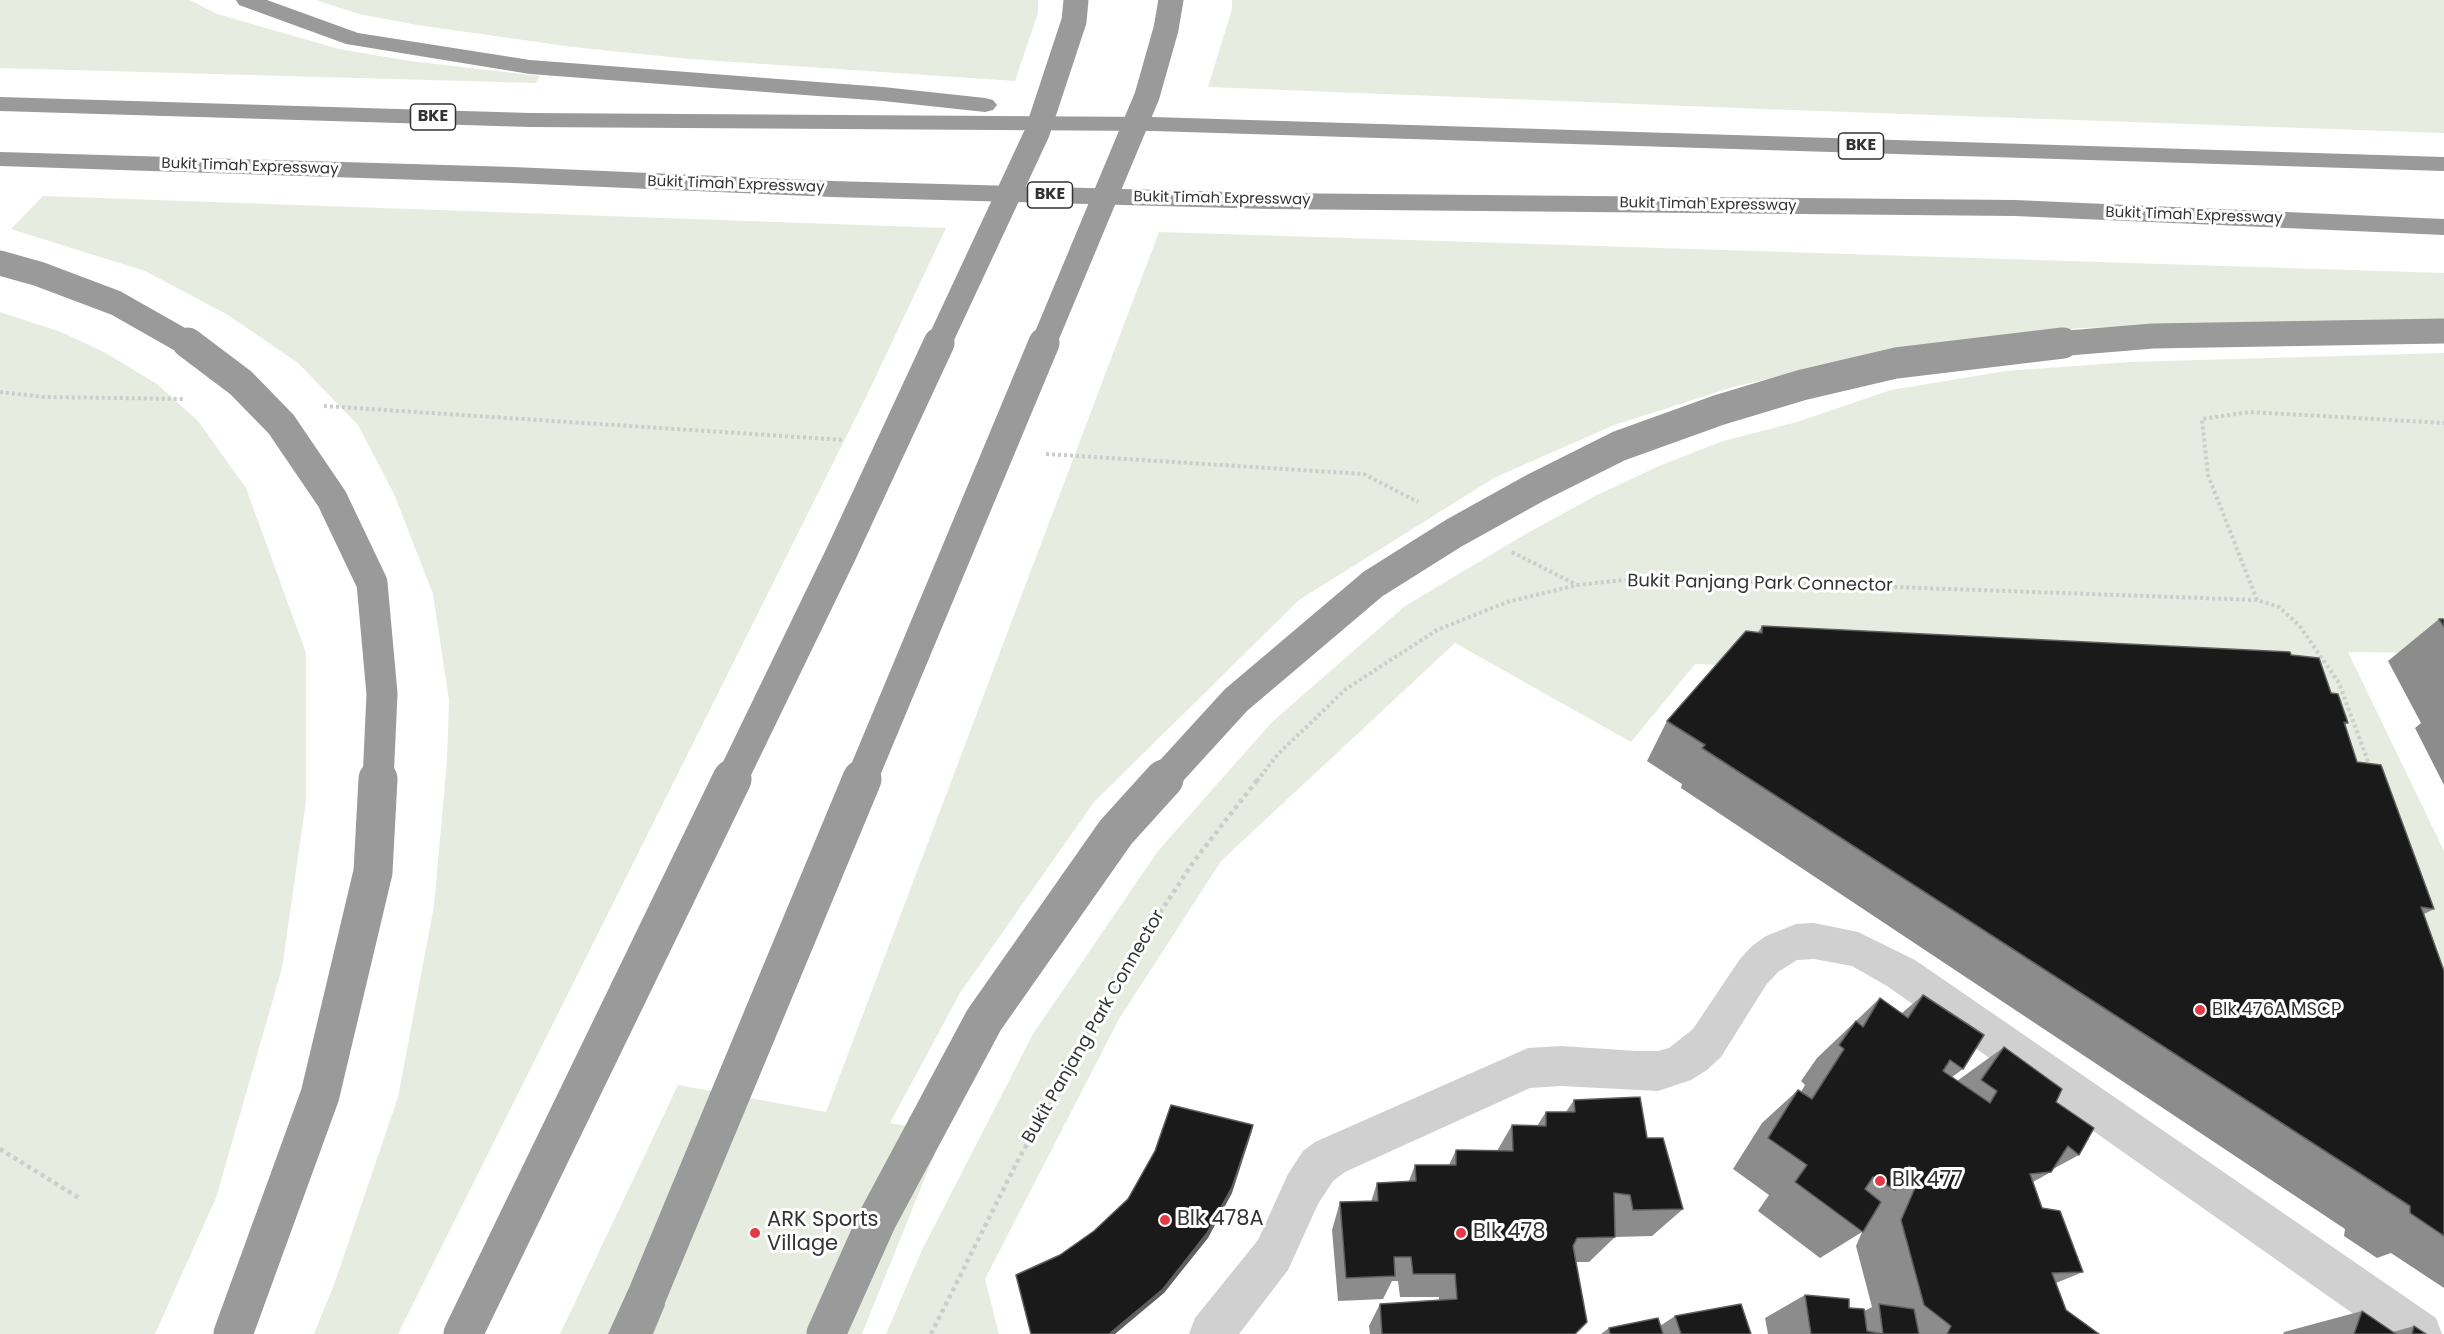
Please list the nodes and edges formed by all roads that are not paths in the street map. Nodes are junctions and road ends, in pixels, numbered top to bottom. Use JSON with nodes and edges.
{"nodes":[{"id":1,"x":247,"y":0,"type":"edge"},
{"id":2,"x":1076,"y":0,"type":"edge"},
{"id":3,"x":1171,"y":0,"type":"edge"},
{"id":4,"x":0,"y":104,"type":"edge"},
{"id":5,"x":1154,"y":124,"type":"junction"},
{"id":6,"x":0,"y":159,"type":"edge"},
{"id":7,"x":2444,"y":164,"type":"edge"},
{"id":8,"x":2444,"y":227,"type":"edge"},
{"id":9,"x":0,"y":263,"type":"edge"},
{"id":10,"x":2444,"y":331,"type":"edge"},
{"id":11,"x":233,"y":1334,"type":"edge"},
{"id":12,"x":463,"y":1334,"type":"edge"},
{"id":13,"x":630,"y":1334,"type":"edge"},
{"id":14,"x":826,"y":1334,"type":"edge"},
{"id":15,"x":1211,"y":1334,"type":"edge"},
{"id":16,"x":2420,"y":1334,"type":"edge"}],
"edges":[{"from":1,"to":5,"type":"highway"},
{"from":2,"to":12,"type":"highway","bridge":true},
{"from":3,"to":13,"type":"highway","bridge":true},
{"from":4,"to":5,"type":"highway","number":"BKE"},
{"from":5,"to":7,"type":"highway","number":"BKE"},
{"from":6,"to":8,"type":"highway","name":"Bukit Timah Expressway","number":"BKE"},
{"from":9,"to":11,"type":"highway","bridge":true},
{"from":10,"to":14,"type":"highway","bridge":true},
{"from":15,"to":16,"type":"lane"}]}
